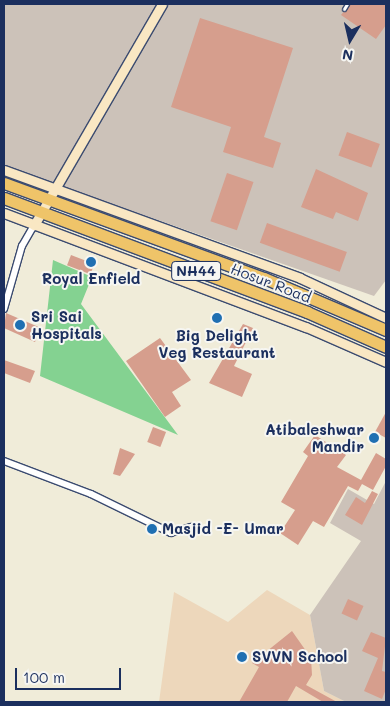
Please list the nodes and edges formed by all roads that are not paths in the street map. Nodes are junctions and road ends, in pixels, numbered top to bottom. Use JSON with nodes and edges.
{"nodes":[{"id":1,"x":162,"y":4,"type":"edge"},
{"id":2,"x":347,"y":4,"type":"edge"},
{"id":3,"x":344,"y":9,"type":"dead end"},
{"id":4,"x":4,"y":170,"type":"edge"},
{"id":5,"x":4,"y":183,"type":"edge"},
{"id":6,"x":51,"y":194,"type":"junction"},
{"id":7,"x":4,"y":198,"type":"edge"},
{"id":8,"x":41,"y":212,"type":"junction"},
{"id":9,"x":4,"y":213,"type":"edge"},
{"id":10,"x":38,"y":227,"type":"junction"},
{"id":11,"x":4,"y":309,"type":"edge"},
{"id":12,"x":386,"y":318,"type":"edge"},
{"id":13,"x":386,"y":330,"type":"edge"},
{"id":14,"x":386,"y":347,"type":"edge"},
{"id":15,"x":386,"y":362,"type":"edge"},
{"id":16,"x":4,"y":461,"type":"edge"},
{"id":17,"x":191,"y":527,"type":"dead end"}],
"edges":[{"from":1,"to":6,"type":"street"},
{"from":2,"to":3,"type":"lane"},
{"from":4,"to":6,"type":"street"},
{"from":5,"to":6,"type":"highway","name":"Hosur Road","number":"NH44"},
{"from":6,"to":8,"type":"street"},
{"from":6,"to":12,"type":"street"},
{"from":6,"to":13,"type":"highway","name":"Hosur Road","number":"NH44"},
{"from":7,"to":8,"type":"highway","name":"Hosur Road","number":"NH44"},
{"from":8,"to":10,"type":"street"},
{"from":8,"to":14,"type":"highway","name":"Hosur Road","number":"NH44"},
{"from":9,"to":10,"type":"street"},
{"from":10,"to":11,"type":"street"},
{"from":10,"to":15,"type":"street"},
{"from":16,"to":17,"type":"street"}]}
